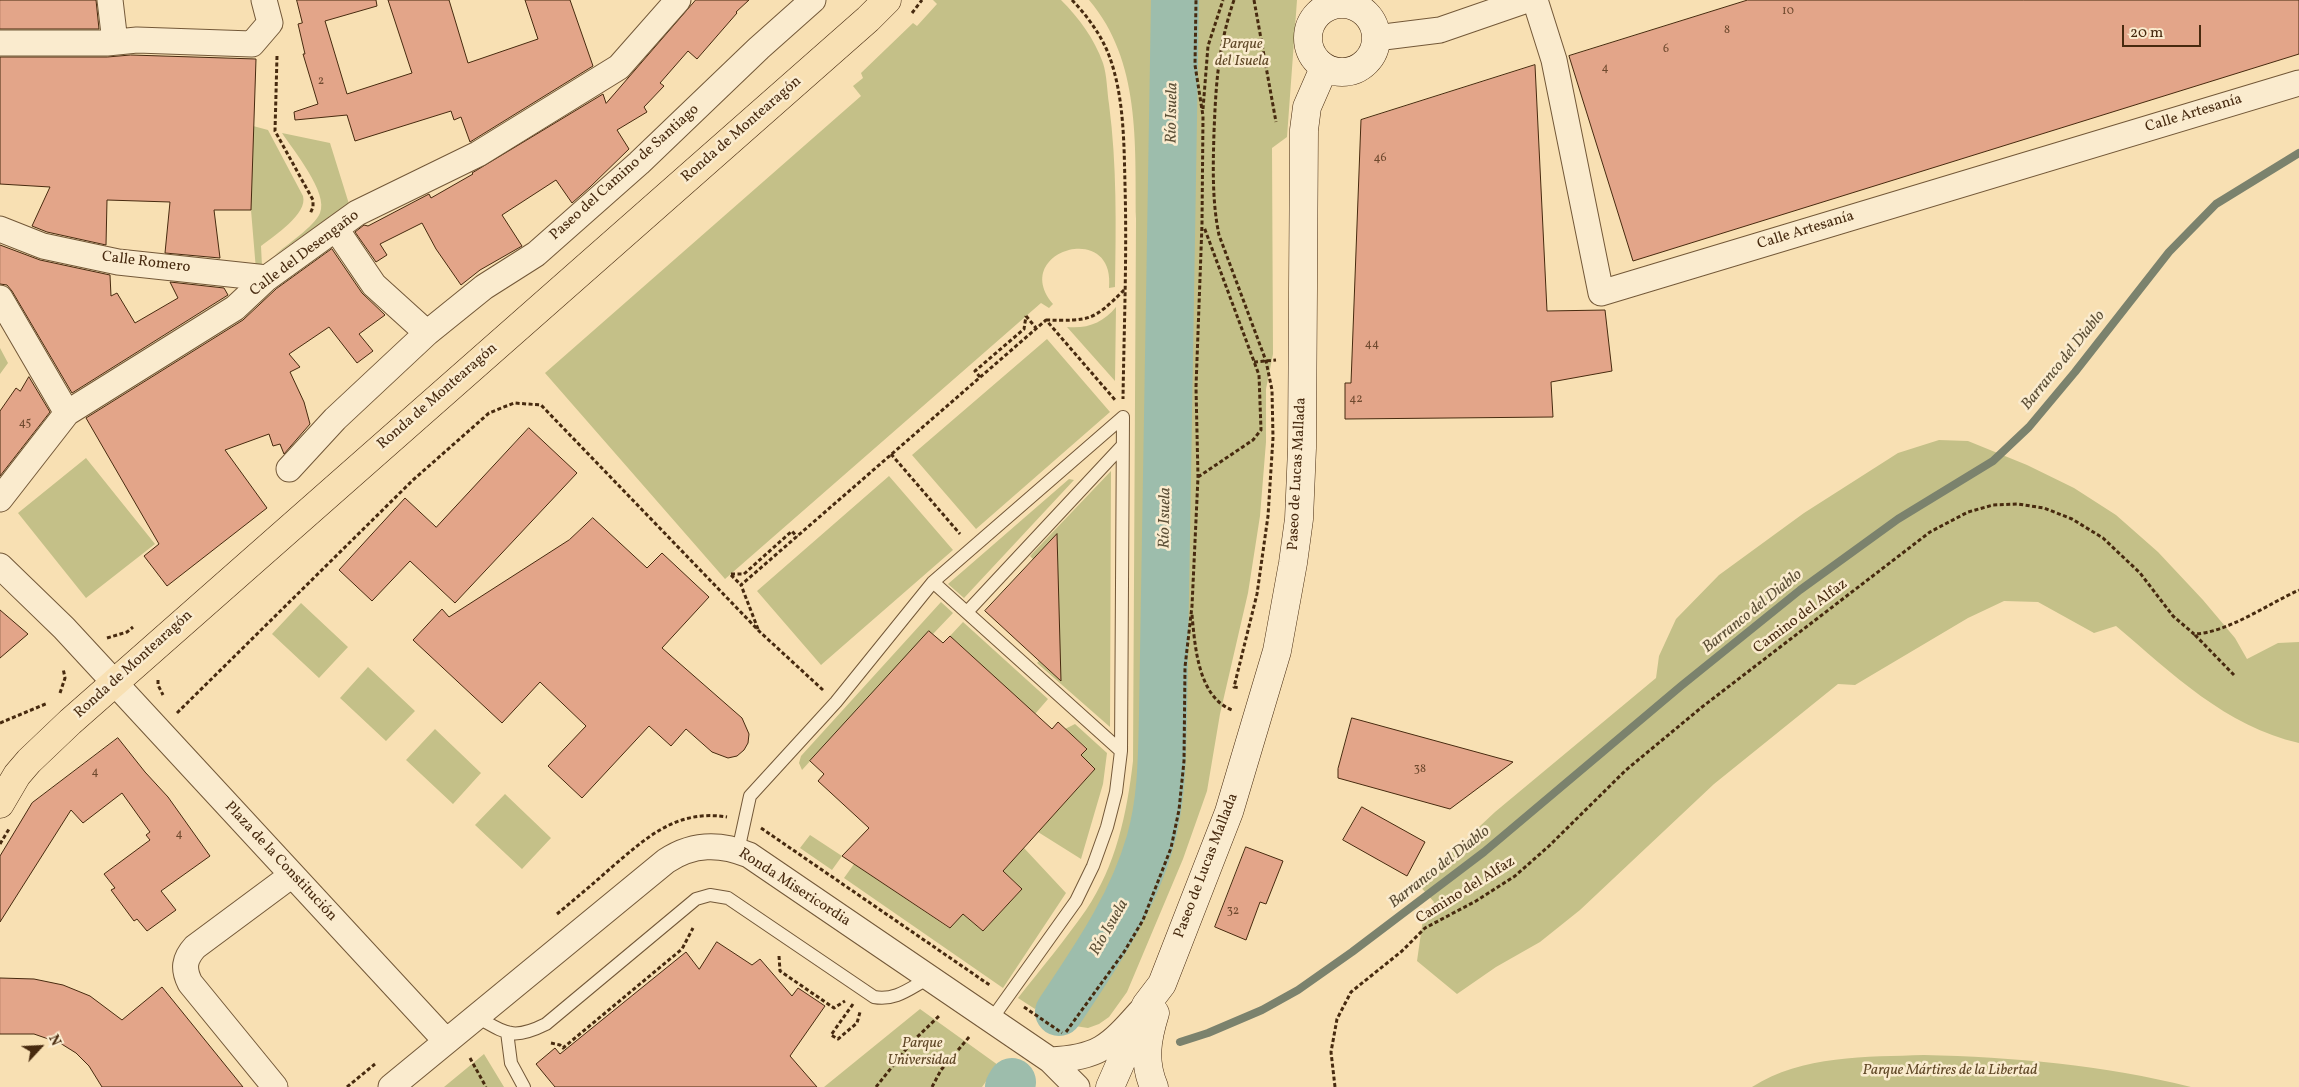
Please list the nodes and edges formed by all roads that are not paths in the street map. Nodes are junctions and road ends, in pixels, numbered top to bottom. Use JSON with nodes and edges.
{"nodes":[{"id":1,"x":110,"y":0,"type":"edge"},
{"id":2,"x":678,"y":0,"type":"edge"},
{"id":3,"x":813,"y":0,"type":"edge"},
{"id":4,"x":887,"y":0,"type":"edge"},
{"id":5,"x":1527,"y":0,"type":"edge"},
{"id":6,"x":1535,"y":0,"type":"edge"},
{"id":7,"x":1326,"y":3,"type":"edge"},
{"id":8,"x":267,"y":12,"type":"edge"},
{"id":9,"x":1376,"y":38,"type":"junction"},
{"id":10,"x":0,"y":43,"type":"edge"},
{"id":11,"x":111,"y":43,"type":"junction"},
{"id":12,"x":1324,"y":68,"type":"junction"},
{"id":13,"x":2299,"y":83,"type":"edge"},
{"id":14,"x":0,"y":229,"type":"edge"},
{"id":15,"x":336,"y":229,"type":"junction"},
{"id":16,"x":267,"y":278,"type":"junction"},
{"id":17,"x":0,"y":298,"type":"edge"},
{"id":18,"x":427,"y":333,"type":"junction"},
{"id":19,"x":67,"y":413,"type":"junction"},
{"id":20,"x":1122,"y":446,"type":"junction"},
{"id":21,"x":289,"y":469,"type":"dead end"},
{"id":22,"x":0,"y":499,"type":"edge"},
{"id":23,"x":0,"y":566,"type":"edge"},
{"id":24,"x":933,"y":582,"type":"junction"},
{"id":25,"x":967,"y":612,"type":"junction"},
{"id":26,"x":114,"y":683,"type":"junction"},
{"id":27,"x":1121,"y":751,"type":"junction"},
{"id":28,"x":5,"y":816,"type":"edge"},
{"id":29,"x":738,"y":851,"type":"junction"},
{"id":30,"x":292,"y":875,"type":"junction"},
{"id":31,"x":929,"y":978,"type":"junction"},
{"id":32,"x":1162,"y":984,"type":"junction"},
{"id":33,"x":1146,"y":1005,"type":"junction"},
{"id":34,"x":475,"y":1016,"type":"junction"},
{"id":35,"x":991,"y":1020,"type":"junction"},
{"id":36,"x":507,"y":1032,"type":"junction"},
{"id":37,"x":446,"y":1041,"type":"junction"},
{"id":38,"x":1050,"y":1060,"type":"junction"},
{"id":39,"x":274,"y":1087,"type":"edge"},
{"id":40,"x":391,"y":1087,"type":"edge"},
{"id":41,"x":524,"y":1087,"type":"edge"},
{"id":42,"x":1077,"y":1087,"type":"edge"},
{"id":43,"x":1111,"y":1087,"type":"edge"},
{"id":44,"x":1154,"y":1087,"type":"edge"}],
"edges":[{"from":1,"to":11,"type":"street"},
{"from":2,"to":15,"type":"street","name":"Calle del Desengaño"},
{"from":3,"to":18,"type":"street","name":"Paseo del Camino de Santiago"},
{"from":4,"to":26,"type":"main road","name":"Ronda de Montearagón"},
{"from":5,"to":9,"type":"street"},
{"from":6,"to":13,"type":"street","name":"Calle Artesanía"},
{"from":7,"to":9,"type":"main road"},
{"from":7,"to":12,"type":"main road"},
{"from":8,"to":11,"type":"street"},
{"from":9,"to":12,"type":"main road"},
{"from":10,"to":11,"type":"street"},
{"from":12,"to":32,"type":"main road","name":"Paseo de Lucas Mallada"},
{"from":14,"to":16,"type":"street","name":"Calle Romero"},
{"from":15,"to":16,"type":"street","name":"Calle del Desengaño"},
{"from":15,"to":18,"type":"street"},
{"from":16,"to":19,"type":"street","name":"Calle del Desengaño"},
{"from":17,"to":19,"type":"street"},
{"from":18,"to":21,"type":"street","name":"Paseo del Camino de Santiago"},
{"from":19,"to":22,"type":"street","name":"Calle del Desengaño"},
{"from":20,"to":24,"type":"lane"},
{"from":20,"to":25,"type":"lane"},
{"from":20,"to":27,"type":"lane"},
{"from":23,"to":26,"type":"street","name":"Plaza de la Constitución"},
{"from":24,"to":25,"type":"lane"},
{"from":24,"to":29,"type":"lane"},
{"from":25,"to":27,"type":"lane"},
{"from":26,"to":28,"type":"main road","name":"Ronda de Montearagón"},
{"from":26,"to":30,"type":"street","name":"Plaza de la Constitución"},
{"from":27,"to":35,"type":"lane"},
{"from":29,"to":31,"type":"street","name":"Ronda Misericordia"},
{"from":29,"to":34,"type":"street","name":"Ronda Misericordia"},
{"from":30,"to":37,"type":"street","name":"Plaza de la Constitución"},
{"from":30,"to":39,"type":"street"},
{"from":31,"to":35,"type":"street","name":"Ronda Misericordia"},
{"from":31,"to":36,"type":"lane"},
{"from":32,"to":33,"type":"main road","name":"Paseo de Lucas Mallada"},
{"from":32,"to":44,"type":"main road","name":"Paseo de Lucas Mallada"},
{"from":33,"to":38,"type":"street"},
{"from":33,"to":43,"type":"main road","name":"Paseo de Lucas Mallada"},
{"from":34,"to":36,"type":"lane"},
{"from":34,"to":37,"type":"street","name":"Ronda Misericordia"},
{"from":35,"to":38,"type":"street","name":"Ronda Misericordia"},
{"from":36,"to":41,"type":"lane"},
{"from":37,"to":40,"type":"street","name":"Ronda Misericordia"},
{"from":38,"to":42,"type":"street","name":"Ronda Misericordia"},
{"from":38,"to":43,"type":"street","name":"Ronda Misericordia"}]}
